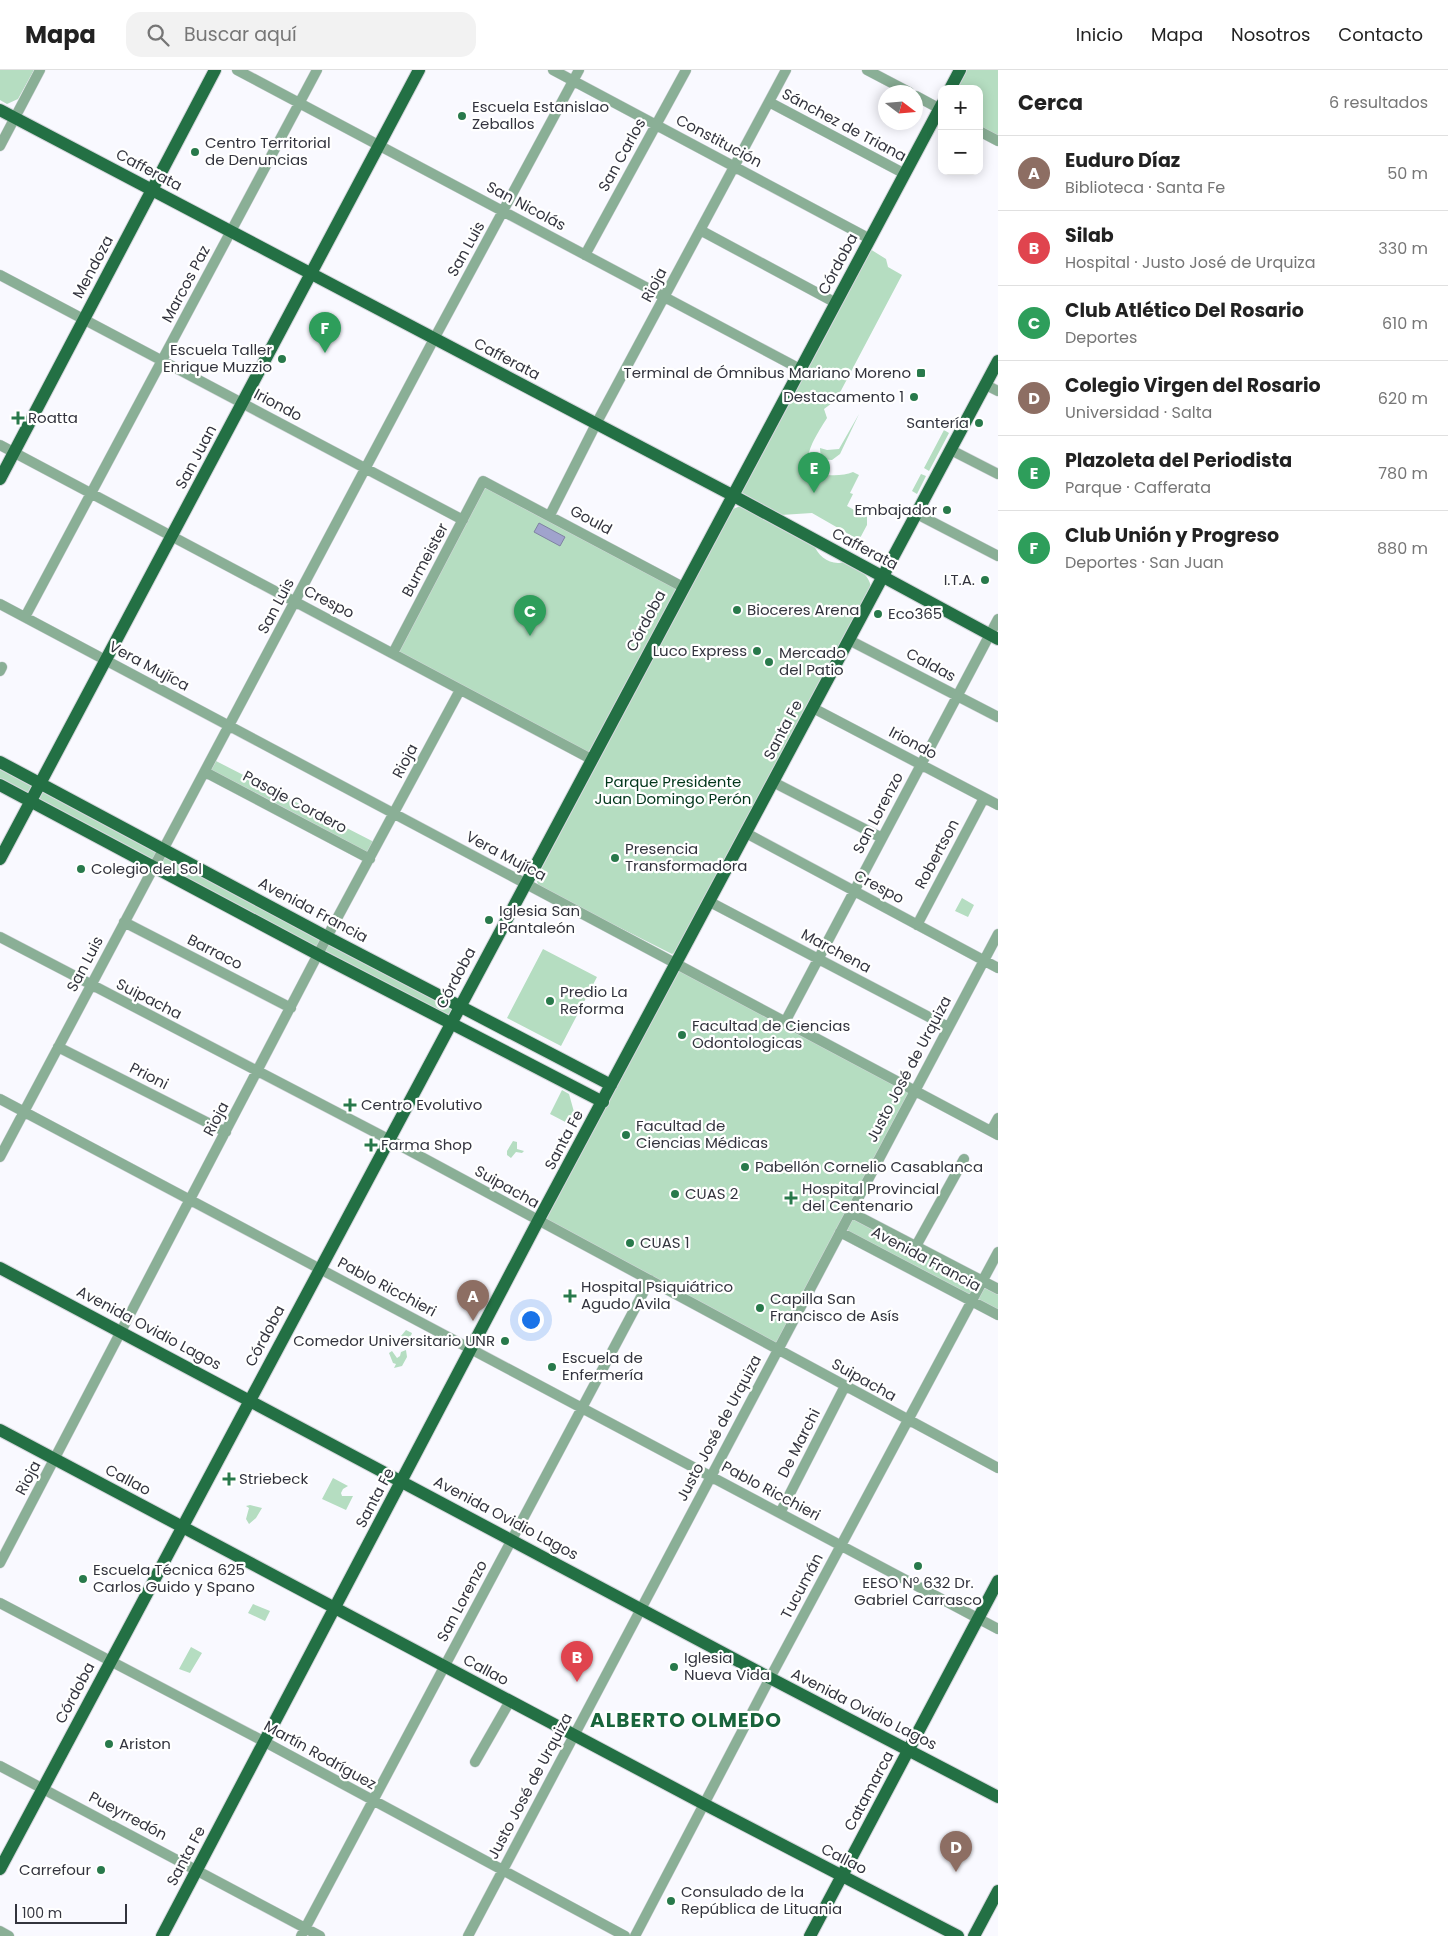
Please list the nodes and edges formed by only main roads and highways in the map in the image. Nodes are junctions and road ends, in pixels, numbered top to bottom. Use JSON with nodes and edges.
{"nodes":[{"id":1,"x":215,"y":70,"type":"edge"},
{"id":2,"x":419,"y":70,"type":"edge"},
{"id":3,"x":960,"y":70,"type":"edge"},
{"id":4,"x":952,"y":85,"type":"edge"},
{"id":5,"x":0,"y":110,"type":"edge"},
{"id":6,"x":938,"y":114,"type":"edge"},
{"id":7,"x":152,"y":190,"type":"junction"},
{"id":8,"x":311,"y":274,"type":"junction"},
{"id":9,"x":998,"y":362,"type":"edge"},
{"id":10,"x":0,"y":479,"type":"edge"},
{"id":11,"x":732,"y":495,"type":"junction"},
{"id":12,"x":883,"y":577,"type":"junction"},
{"id":13,"x":994,"y":637,"type":"edge"},
{"id":14,"x":0,"y":762,"type":"edge"},
{"id":15,"x":40,"y":783,"type":"junction"},
{"id":16,"x":0,"y":784,"type":"edge"},
{"id":17,"x":31,"y":801,"type":"junction"},
{"id":18,"x":0,"y":860,"type":"edge"},
{"id":19,"x":460,"y":1006,"type":"junction"},
{"id":20,"x":451,"y":1022,"type":"junction"},
{"id":21,"x":611,"y":1085,"type":"junction"},
{"id":22,"x":603,"y":1102,"type":"junction"},
{"id":23,"x":0,"y":1268,"type":"edge"},
{"id":24,"x":249,"y":1400,"type":"junction"},
{"id":25,"x":0,"y":1430,"type":"edge"},
{"id":26,"x":402,"y":1481,"type":"junction"},
{"id":27,"x":182,"y":1526,"type":"junction"},
{"id":28,"x":998,"y":1582,"type":"edge"},
{"id":29,"x":335,"y":1609,"type":"junction"},
{"id":30,"x":909,"y":1750,"type":"junction"},
{"id":31,"x":998,"y":1797,"type":"edge"},
{"id":32,"x":0,"y":1869,"type":"edge"},
{"id":33,"x":842,"y":1876,"type":"junction"},
{"id":34,"x":998,"y":1891,"type":"edge"},
{"id":35,"x":162,"y":1936,"type":"edge"},
{"id":36,"x":810,"y":1936,"type":"edge"},
{"id":37,"x":958,"y":1936,"type":"edge"},
{"id":38,"x":974,"y":1936,"type":"edge"}],
"edges":[{"from":1,"to":7,"type":"main road","name":"Mendoza"},
{"from":2,"to":8,"type":"main road","name":"San Juan"},
{"from":3,"to":4,"type":"main road"},
{"from":5,"to":7,"type":"main road","name":"Cafferata"},
{"from":6,"to":11,"type":"main road","name":"Córdoba"},
{"from":7,"to":8,"type":"main road","name":"Cafferata"},
{"from":7,"to":10,"type":"main road","name":"Mendoza"},
{"from":8,"to":11,"type":"main road","name":"Cafferata"},
{"from":8,"to":15,"type":"main road","name":"San Juan"},
{"from":9,"to":12,"type":"main road","name":"Santa Fe"},
{"from":11,"to":12,"type":"main road","name":"Cafferata"},
{"from":11,"to":19,"type":"main road","name":"Córdoba"},
{"from":12,"to":13,"type":"main road","name":"Cafferata"},
{"from":12,"to":21,"type":"main road","name":"Santa Fe"},
{"from":14,"to":15,"type":"main road","name":"Avenida Francia"},
{"from":15,"to":17,"type":"main road","name":"San Juan"},
{"from":15,"to":19,"type":"main road","name":"Avenida Francia"},
{"from":16,"to":17,"type":"main road"},
{"from":17,"to":18,"type":"main road","name":"San Juan"},
{"from":17,"to":20,"type":"main road"},
{"from":19,"to":20,"type":"main road","name":"Córdoba"},
{"from":19,"to":21,"type":"main road","name":"Avenida Francia"},
{"from":20,"to":22,"type":"main road"},
{"from":20,"to":24,"type":"main road","name":"Córdoba"},
{"from":21,"to":22,"type":"main road","name":"Santa Fe"},
{"from":22,"to":26,"type":"main road","name":"Santa Fe"},
{"from":23,"to":24,"type":"main road","name":"Avenida Ovidio Lagos"},
{"from":24,"to":26,"type":"main road","name":"Avenida Ovidio Lagos"},
{"from":24,"to":27,"type":"main road","name":"Córdoba"},
{"from":25,"to":27,"type":"main road","name":"Callao"},
{"from":26,"to":29,"type":"main road","name":"Santa Fe"},
{"from":26,"to":30,"type":"main road","name":"Avenida Ovidio Lagos"},
{"from":27,"to":29,"type":"main road","name":"Callao"},
{"from":27,"to":32,"type":"main road","name":"Córdoba"},
{"from":28,"to":30,"type":"main road","name":"Catamarca"},
{"from":29,"to":33,"type":"main road","name":"Callao"},
{"from":29,"to":35,"type":"main road","name":"Santa Fe"},
{"from":30,"to":31,"type":"main road","name":"Avenida Ovidio Lagos"},
{"from":30,"to":33,"type":"main road","name":"Catamarca"},
{"from":33,"to":36,"type":"main road","name":"Catamarca"},
{"from":33,"to":37,"type":"main road","name":"Callao"},
{"from":34,"to":38,"type":"main road"}]}
